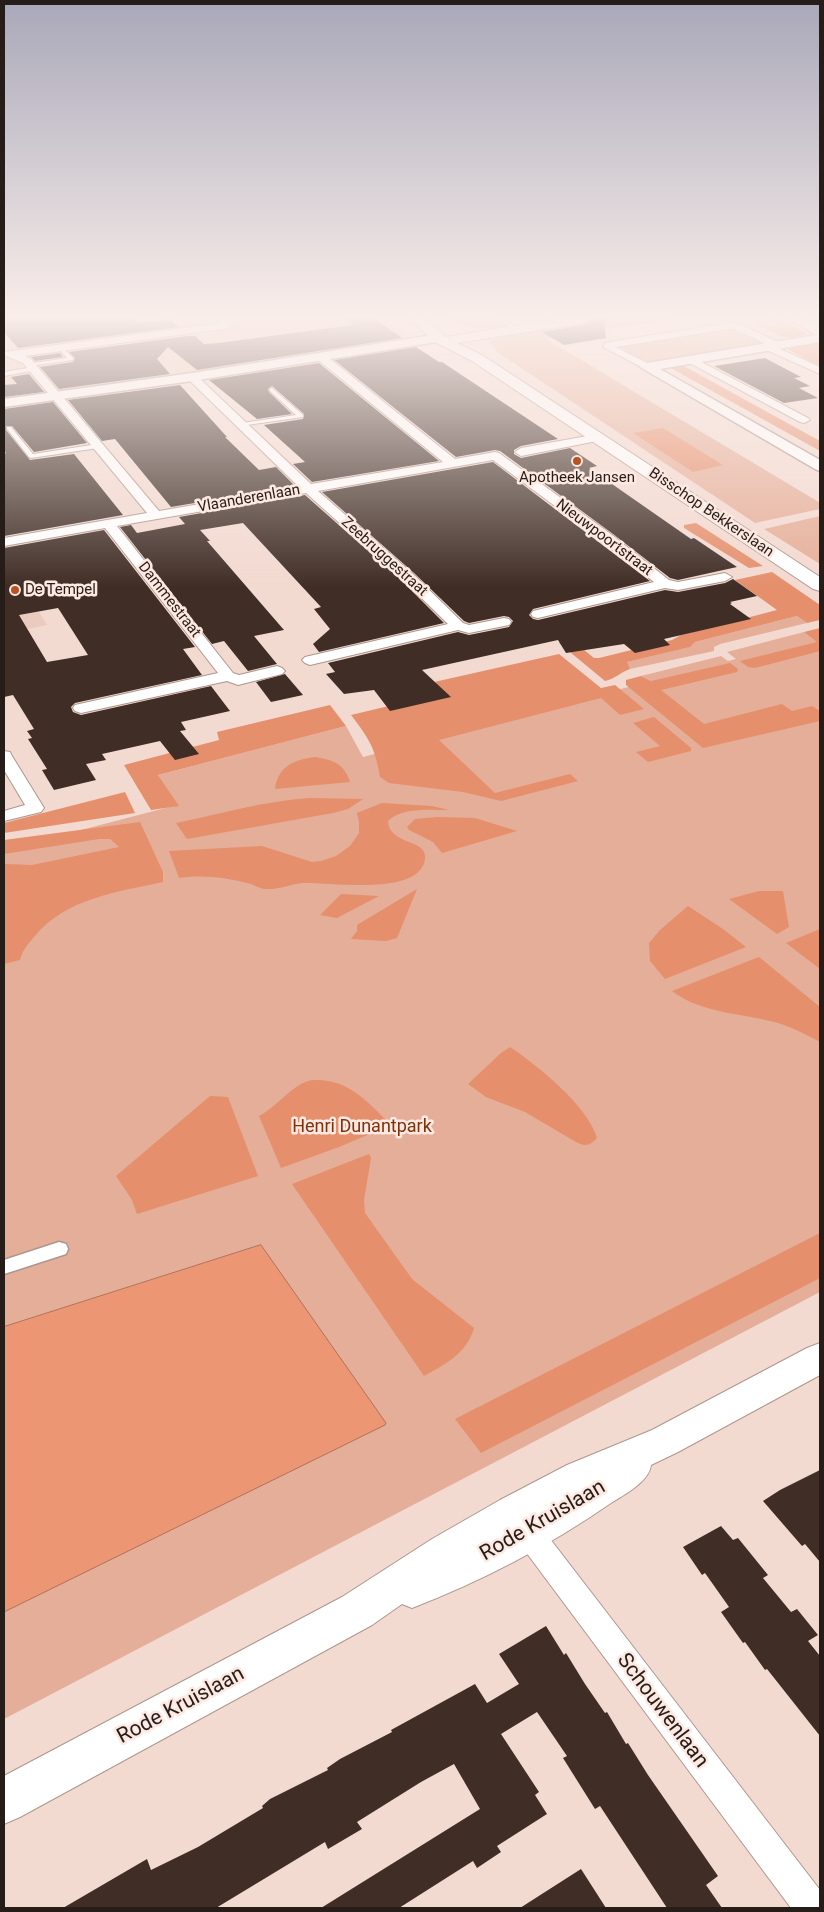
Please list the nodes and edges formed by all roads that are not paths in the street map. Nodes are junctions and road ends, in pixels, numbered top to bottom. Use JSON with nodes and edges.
{"nodes":[{"id":1,"x":68,"y":408,"type":"edge"},
{"id":2,"x":225,"y":408,"type":"edge"},
{"id":3,"x":292,"y":408,"type":"edge"},
{"id":4,"x":384,"y":408,"type":"edge"},
{"id":5,"x":553,"y":408,"type":"edge"},
{"id":6,"x":719,"y":408,"type":"edge"},
{"id":7,"x":782,"y":408,"type":"edge"},
{"id":8,"x":804,"y":420,"type":"dead end"},
{"id":9,"x":242,"y":424,"type":"junction"},
{"id":10,"x":9,"y":428,"type":"dead end"},
{"id":11,"x":598,"y":438,"type":"junction"},
{"id":12,"x":98,"y":446,"type":"junction"},
{"id":13,"x":521,"y":452,"type":"dead end"},
{"id":14,"x":495,"y":456,"type":"joint"},
{"id":15,"x":453,"y":464,"type":"junction"},
{"id":16,"x":820,"y":466,"type":"edge"},
{"id":17,"x":309,"y":489,"type":"junction"},
{"id":18,"x":156,"y":515,"type":"junction"},
{"id":19,"x":109,"y":524,"type":"junction"},
{"id":20,"x":4,"y":542,"type":"edge"},
{"id":21,"x":725,"y":577,"type":"dead end"},
{"id":22,"x":665,"y":584,"type":"junction"},
{"id":23,"x":820,"y":585,"type":"edge"},
{"id":24,"x":538,"y":614,"type":"dead end"},
{"id":25,"x":504,"y":622,"type":"dead end"},
{"id":26,"x":458,"y":626,"type":"junction"},
{"id":27,"x":310,"y":660,"type":"dead end"},
{"id":28,"x":277,"y":671,"type":"dead end"},
{"id":29,"x":228,"y":676,"type":"junction"},
{"id":30,"x":80,"y":708,"type":"dead end"},
{"id":31,"x":4,"y":756,"type":"edge"},
{"id":32,"x":4,"y":816,"type":"edge"},
{"id":33,"x":59,"y":1249,"type":"dead end"},
{"id":34,"x":4,"y":1267,"type":"edge"},
{"id":35,"x":820,"y":1358,"type":"edge"},
{"id":36,"x":521,"y":1523,"type":"junction"},
{"id":37,"x":4,"y":1801,"type":"edge"},
{"id":38,"x":812,"y":1908,"type":"edge"}],
"edges":[{"from":1,"to":12,"type":"street"},
{"from":2,"to":9,"type":"street","name":"Zeebruggestraat"},
{"from":3,"to":9,"type":"lane"},
{"from":4,"to":15,"type":"street"},
{"from":5,"to":11,"type":"main road","name":"Bisschop Bekkerslaan"},
{"from":6,"to":16,"type":"street"},
{"from":7,"to":8,"type":"street"},
{"from":9,"to":17,"type":"street","name":"Zeebruggestraat"},
{"from":10,"to":12,"type":"lane"},
{"from":11,"to":13,"type":"street"},
{"from":11,"to":23,"type":"main road","name":"Bisschop Bekkerslaan"},
{"from":12,"to":18,"type":"street"},
{"from":14,"to":15,"type":"street","name":"Vlaanderenlaan"},
{"from":14,"to":22,"type":"street","name":"Nieuwpoortstraat"},
{"from":15,"to":17,"type":"street","name":"Vlaanderenlaan"},
{"from":17,"to":18,"type":"street","name":"Vlaanderenlaan"},
{"from":17,"to":26,"type":"street","name":"Zeebruggestraat"},
{"from":18,"to":19,"type":"street","name":"Vlaanderenlaan"},
{"from":19,"to":20,"type":"street","name":"Vlaanderenlaan"},
{"from":19,"to":29,"type":"street","name":"Dammestraat"},
{"from":21,"to":22,"type":"street","name":"Nieuwpoortstraat"},
{"from":22,"to":24,"type":"street","name":"Nieuwpoortstraat"},
{"from":25,"to":26,"type":"street"},
{"from":26,"to":27,"type":"street"},
{"from":28,"to":29,"type":"street"},
{"from":29,"to":30,"type":"street"},
{"from":31,"to":32,"type":"street"},
{"from":33,"to":34,"type":"street"},
{"from":35,"to":36,"type":"main road","name":"Rode Kruislaan"},
{"from":36,"to":37,"type":"main road","name":"Rode Kruislaan"},
{"from":36,"to":38,"type":"street","name":"Schouwenlaan"}]}
